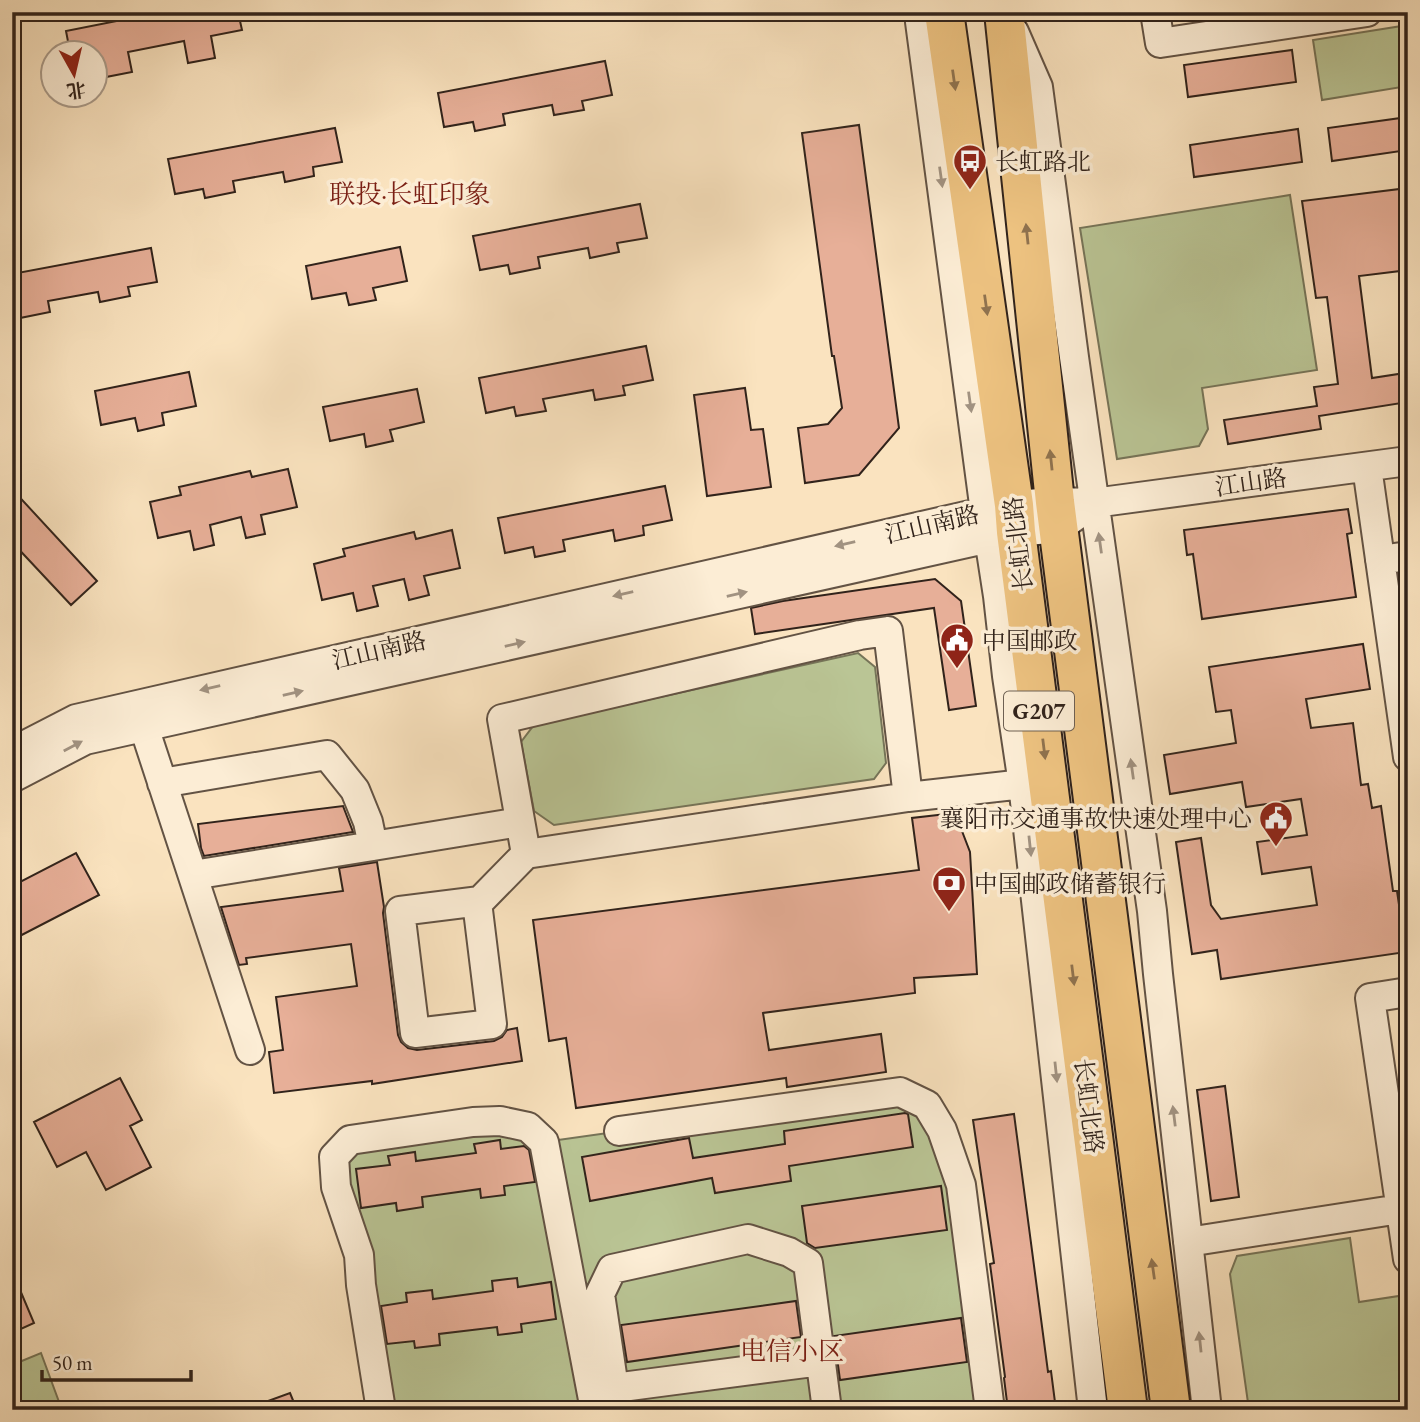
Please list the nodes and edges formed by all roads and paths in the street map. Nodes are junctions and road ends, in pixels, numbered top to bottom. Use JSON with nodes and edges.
{"nodes":[{"id":1,"x":922,"y":12,"type":"edge"},
{"id":2,"x":944,"y":12,"type":"edge"},
{"id":3,"x":1004,"y":12,"type":"edge"},
{"id":4,"x":1155,"y":12,"type":"edge"},
{"id":5,"x":1367,"y":12,"type":"edge"},
{"id":6,"x":1408,"y":461,"type":"edge"},
{"id":7,"x":1367,"y":467,"type":"junction"},
{"id":8,"x":1094,"y":503,"type":"junction"},
{"id":9,"x":1057,"y":515,"type":"junction"},
{"id":10,"x":1001,"y":522,"type":"junction"},
{"id":11,"x":1394,"y":558,"type":"edge"},
{"id":12,"x":1400,"y":650,"type":"edge"},
{"id":13,"x":144,"y":727,"type":"junction"},
{"id":14,"x":12,"y":752,"type":"edge"},
{"id":15,"x":1408,"y":757,"type":"edge"},
{"id":16,"x":12,"y":778,"type":"edge"},
{"id":17,"x":162,"y":783,"type":"junction"},
{"id":18,"x":1023,"y":784,"type":"junction"},
{"id":19,"x":908,"y":797,"type":"junction"},
{"id":20,"x":520,"y":822,"type":"junction"},
{"id":21,"x":373,"y":846,"type":"junction"},
{"id":22,"x":526,"y":854,"type":"junction"},
{"id":23,"x":193,"y":876,"type":"junction"},
{"id":24,"x":477,"y":902,"type":"junction"},
{"id":25,"x":1408,"y":992,"type":"edge"},
{"id":26,"x":250,"y":1050,"type":"dead end"},
{"id":27,"x":619,"y":1131,"type":"dead end"},
{"id":28,"x":1400,"y":1209,"type":"junction"},
{"id":29,"x":1188,"y":1242,"type":"junction"},
{"id":30,"x":1408,"y":1259,"type":"edge"},
{"id":31,"x":821,"y":1361,"type":"junction"},
{"id":32,"x":616,"y":1399,"type":"edge"},
{"id":33,"x":381,"y":1410,"type":"edge"},
{"id":34,"x":595,"y":1410,"type":"edge"},
{"id":35,"x":827,"y":1410,"type":"edge"},
{"id":36,"x":990,"y":1410,"type":"edge"},
{"id":37,"x":1093,"y":1410,"type":"edge"},
{"id":38,"x":1128,"y":1410,"type":"edge"},
{"id":39,"x":1171,"y":1410,"type":"edge"},
{"id":40,"x":1208,"y":1410,"type":"edge"}],
"edges":[{"from":1,"to":10,"type":"street","one_way":true},
{"from":2,"to":10,"type":"highway","name":"长虹北路","number":"G207","one_way":true},
{"from":3,"to":8,"type":"street"},
{"from":9,"to":3,"type":"highway","name":"长虹北路","number":"G207","one_way":true},
{"from":4,"to":5,"type":"street"},
{"from":6,"to":7,"type":"street","name":"江山路"},
{"from":7,"to":8,"type":"street","name":"江山路"},
{"from":7,"to":11,"type":"street"},
{"from":8,"to":9,"type":"street","name":"江山南路"},
{"from":29,"to":8,"type":"street","one_way":true},
{"from":9,"to":10,"type":"street","name":"江山南路"},
{"from":39,"to":9,"type":"highway","name":"长虹北路","number":"G207","one_way":true},
{"from":13,"to":10,"type":"street","name":"江山南路","one_way":true},
{"from":10,"to":14,"type":"street","name":"江山南路","one_way":true},
{"from":10,"to":18,"type":"street"},
{"from":10,"to":38,"type":"highway","name":"长虹北路","number":"G207","one_way":true},
{"from":11,"to":12,"type":"street"},
{"from":12,"to":15,"type":"street"},
{"from":16,"to":13,"type":"street","name":"江山南路","one_way":true},
{"from":13,"to":17,"type":"street"},
{"from":17,"to":21,"type":"street"},
{"from":17,"to":23,"type":"street"},
{"from":18,"to":19,"type":"street"},
{"from":18,"to":37,"type":"street","one_way":true},
{"from":19,"to":20,"type":"street"},
{"from":19,"to":22,"type":"street"},
{"from":20,"to":21,"type":"street"},
{"from":20,"to":22,"type":"street"},
{"from":21,"to":23,"type":"street"},
{"from":22,"to":24,"type":"street"},
{"from":23,"to":26,"type":"street"},
{"from":24,"to":24,"type":"street"},
{"from":25,"to":28,"type":"street"},
{"from":27,"to":36,"type":"street"},
{"from":28,"to":29,"type":"street"},
{"from":28,"to":30,"type":"street"},
{"from":40,"to":29,"type":"street","one_way":true},
{"from":31,"to":32,"type":"street"},
{"from":31,"to":32,"type":"street"},
{"from":31,"to":35,"type":"street"},
{"from":33,"to":34,"type":"street"}]}
